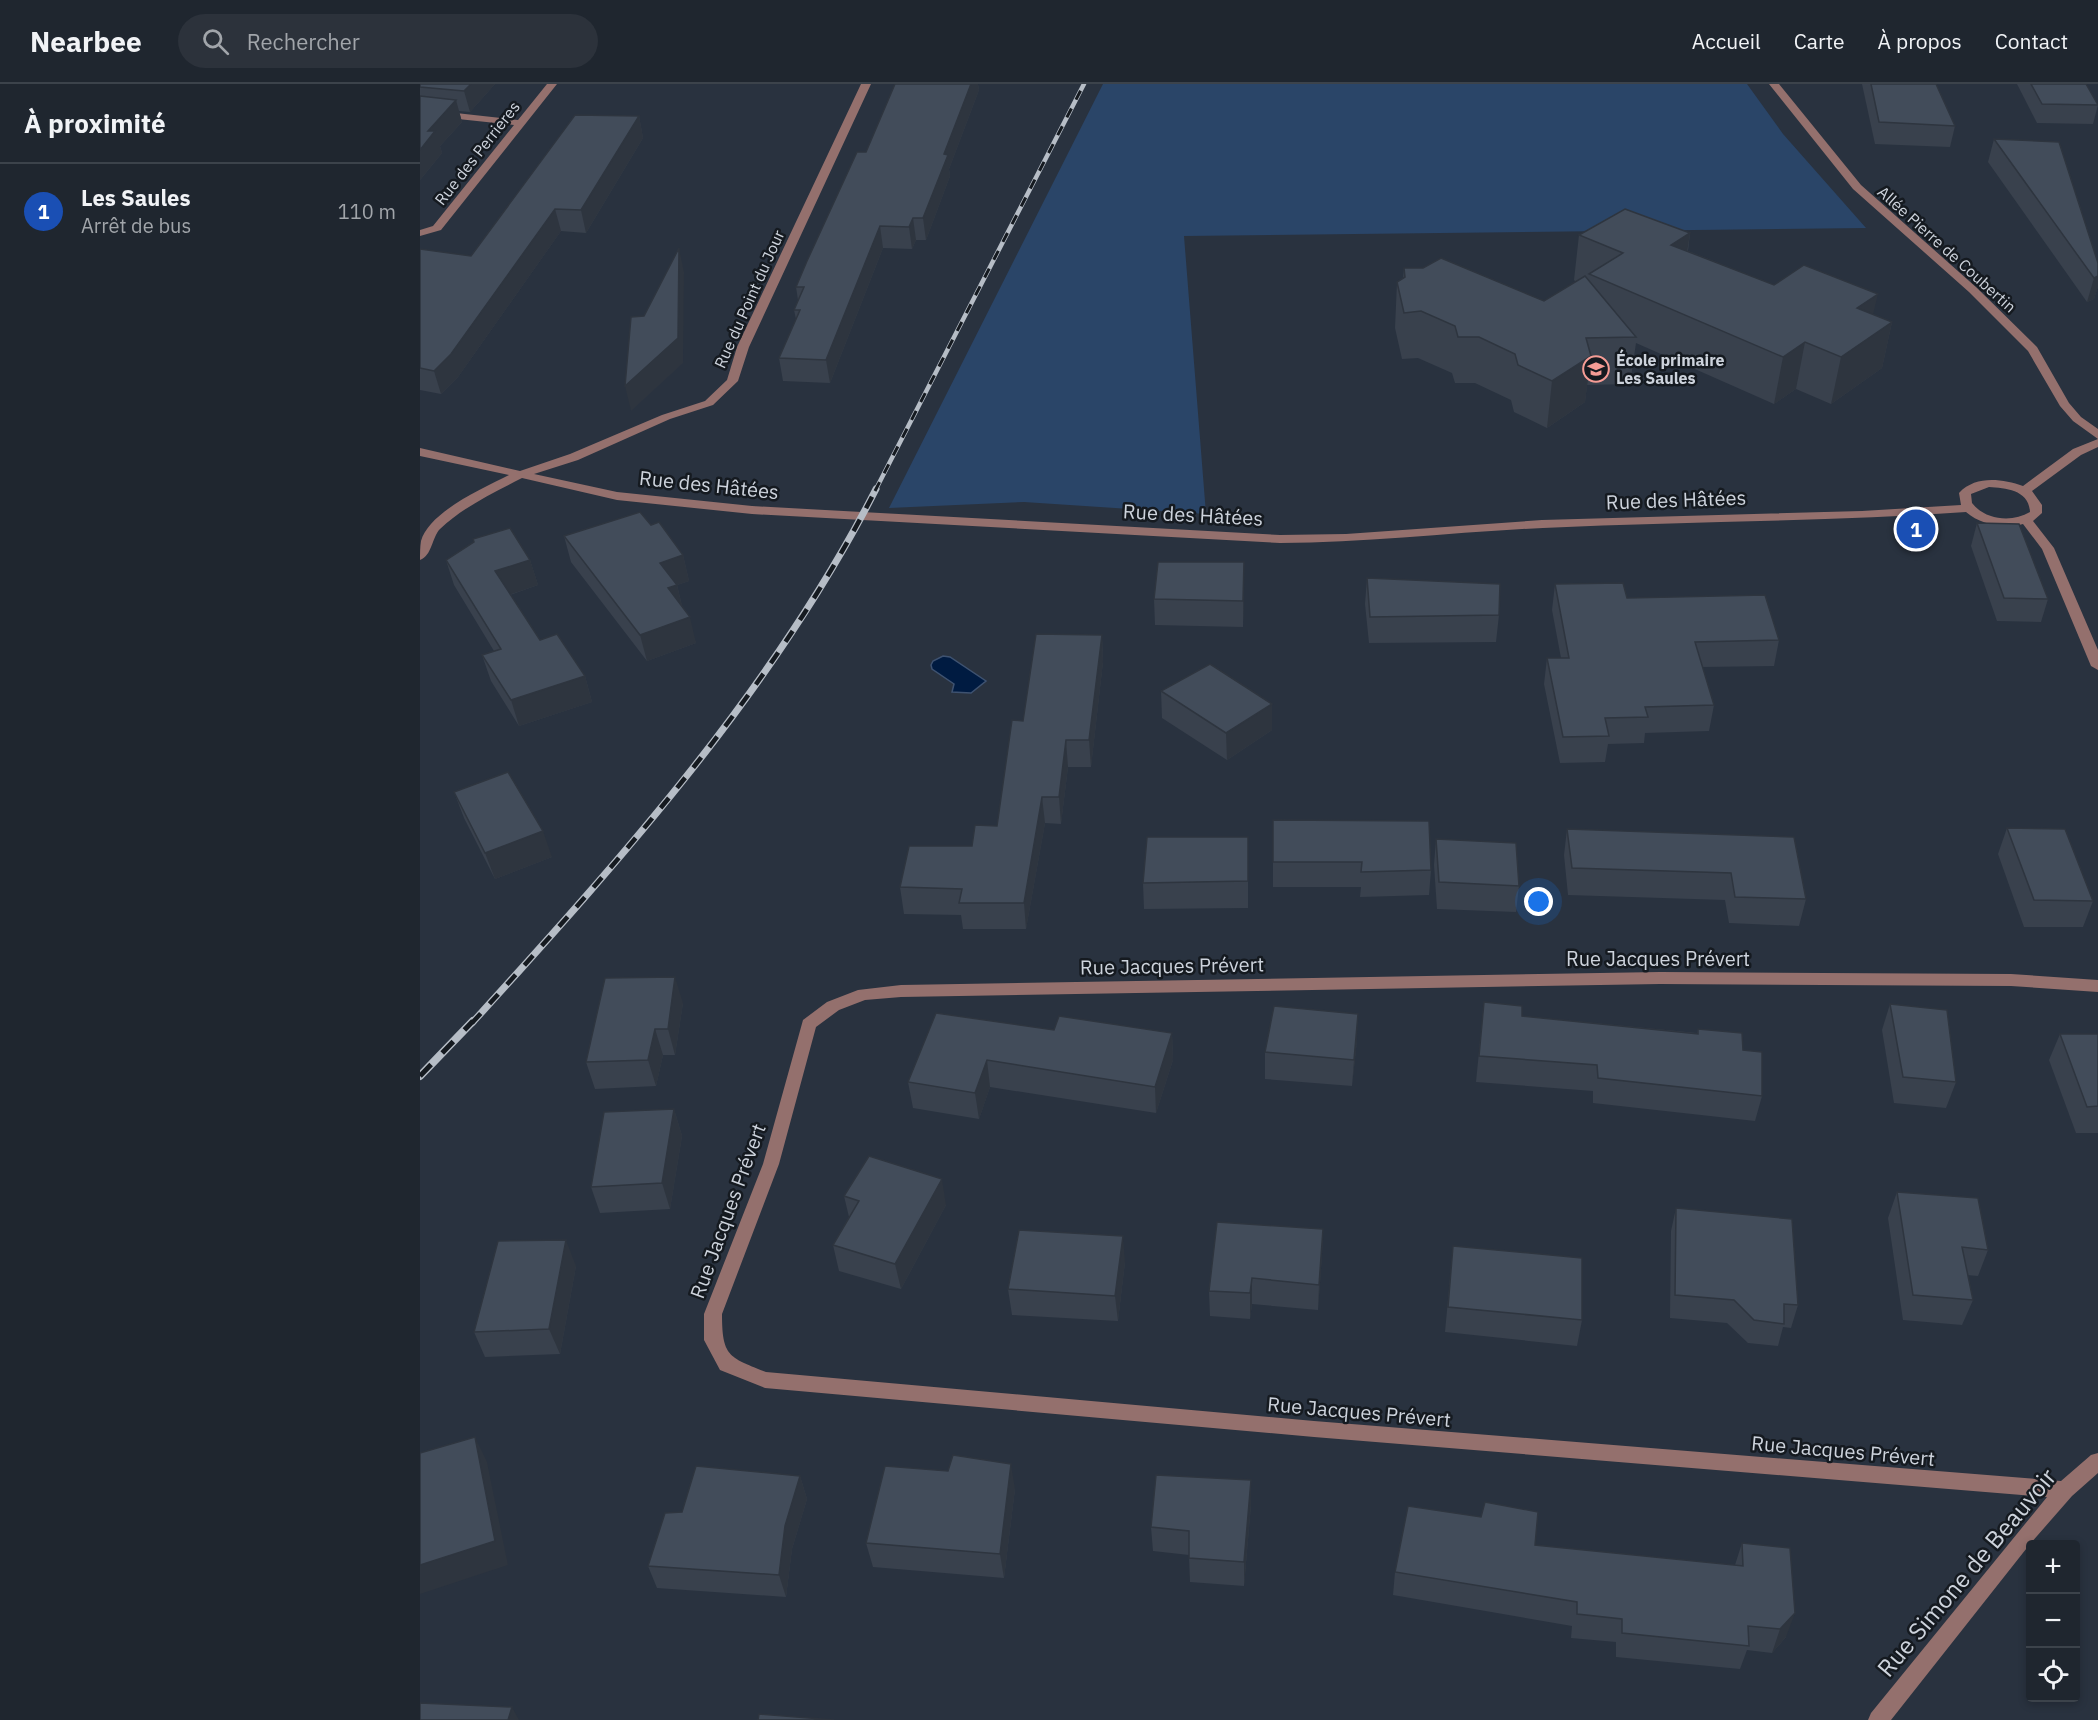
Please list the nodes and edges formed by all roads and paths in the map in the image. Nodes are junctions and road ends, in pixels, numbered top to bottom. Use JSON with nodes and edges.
{"nodes":[{"id":1,"x":552,"y":84,"type":"edge"},
{"id":2,"x":866,"y":84,"type":"edge"},
{"id":3,"x":1774,"y":84,"type":"edge"},
{"id":4,"x":420,"y":112,"type":"edge"},
{"id":5,"x":520,"y":123,"type":"junction"},
{"id":6,"x":420,"y":233,"type":"edge"},
{"id":7,"x":2098,"y":435,"type":"edge"},
{"id":8,"x":2098,"y":443,"type":"edge"},
{"id":9,"x":420,"y":452,"type":"edge"},
{"id":10,"x":519,"y":475,"type":"junction"},
{"id":11,"x":2024,"y":490,"type":"junction"},
{"id":12,"x":1969,"y":508,"type":"junction"},
{"id":13,"x":2026,"y":520,"type":"junction"},
{"id":14,"x":420,"y":556,"type":"edge"},
{"id":15,"x":2098,"y":666,"type":"edge"},
{"id":16,"x":2098,"y":986,"type":"edge"},
{"id":17,"x":2098,"y":1461,"type":"edge"},
{"id":18,"x":2065,"y":1490,"type":"junction"},
{"id":19,"x":1878,"y":1720,"type":"edge"}],
"edges":[{"from":1,"to":5,"type":"street","name":"Rue des Perrieres"},
{"from":2,"to":10,"type":"street","name":"Rue du Point du Jour"},
{"from":3,"to":7,"type":"street","name":"Allée Pierre de Coubertin"},
{"from":4,"to":5,"type":"street"},
{"from":5,"to":6,"type":"street","name":"Rue des Perrieres"},
{"from":8,"to":11,"type":"street"},
{"from":9,"to":10,"type":"street","name":"Rue des Hâtées"},
{"from":10,"to":12,"type":"street","name":"Rue des Hâtées"},
{"from":10,"to":14,"type":"street","name":"Rue du Point du Jour"},
{"from":11,"to":12,"type":"street"},
{"from":11,"to":13,"type":"street"},
{"from":12,"to":13,"type":"street"},
{"from":13,"to":15,"type":"street"},
{"from":16,"to":18,"type":"street","name":"Rue Jacques Prévert"},
{"from":17,"to":18,"type":"street","name":"Rue Simone de Beauvoir"},
{"from":18,"to":19,"type":"street","name":"Rue Simone de Beauvoir"}]}
